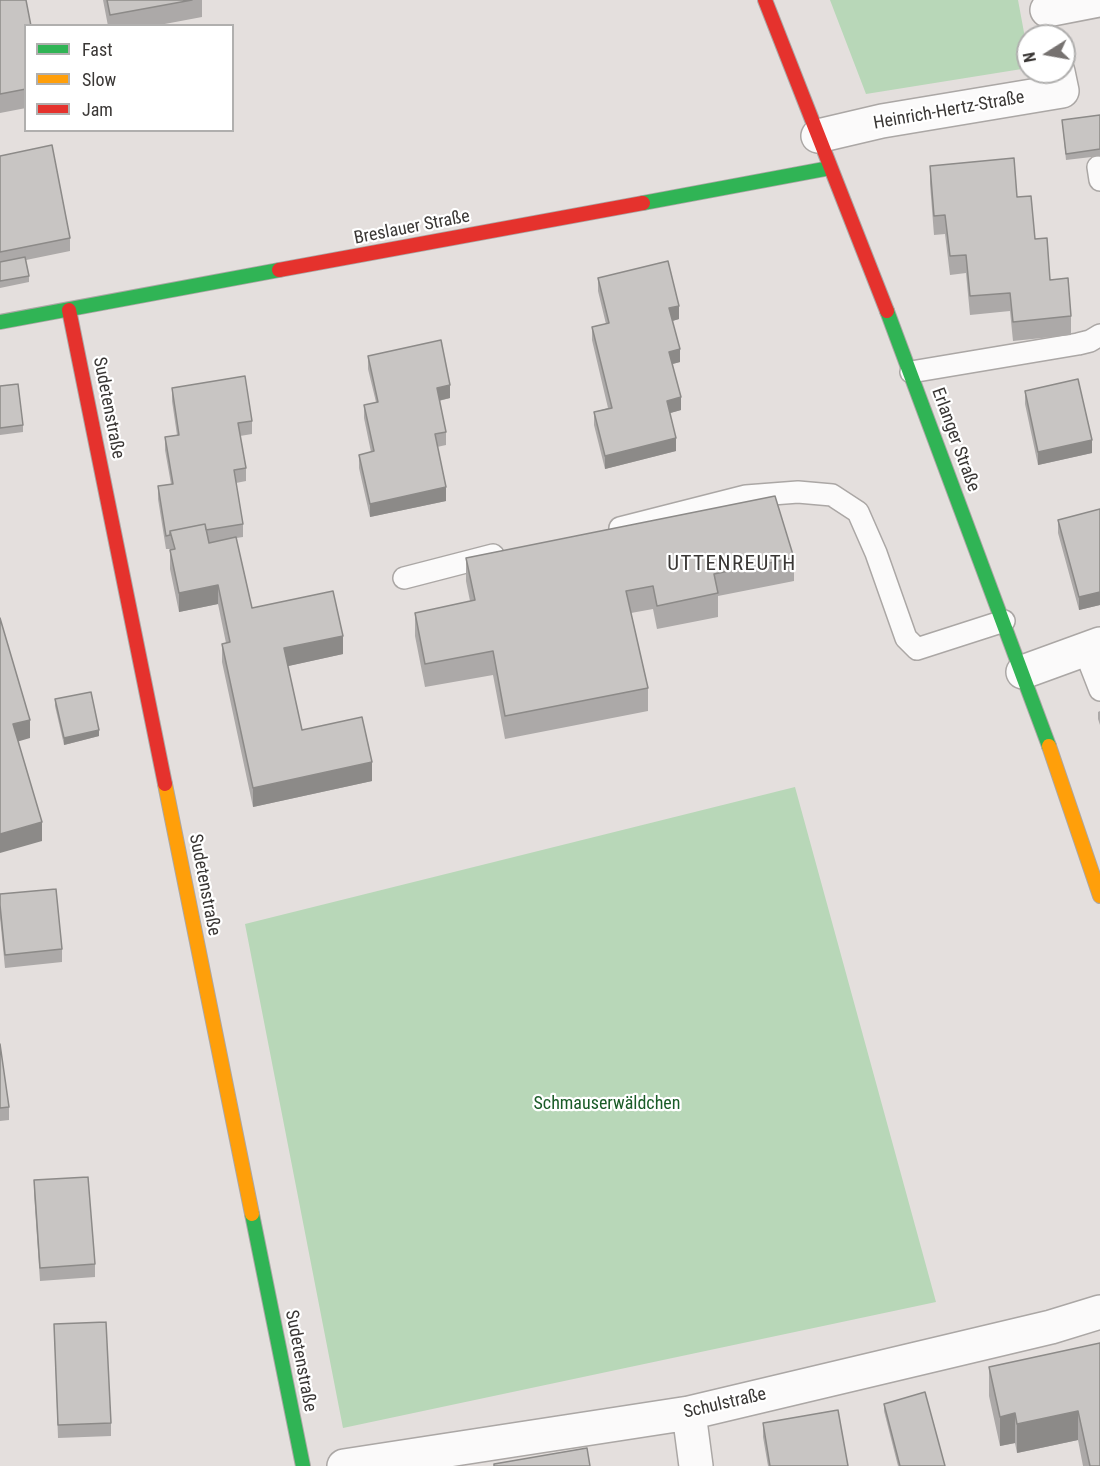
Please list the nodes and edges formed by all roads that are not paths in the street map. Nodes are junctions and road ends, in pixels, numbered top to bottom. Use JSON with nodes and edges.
{"nodes":[{"id":1,"x":765,"y":0,"type":"edge"},
{"id":2,"x":1099,"y":0,"type":"edge"},
{"id":3,"x":1048,"y":15,"type":"edge"},
{"id":4,"x":1061,"y":84,"type":"edge"},
{"id":5,"x":818,"y":136,"type":"junction"},
{"id":6,"x":830,"y":168,"type":"junction"},
{"id":7,"x":69,"y":310,"type":"junction"},
{"id":8,"x":0,"y":322,"type":"edge"},
{"id":9,"x":1100,"y":335,"type":"edge"},
{"id":10,"x":911,"y":372,"type":"junction"},
{"id":11,"x":602,"y":531,"type":"edge"},
{"id":12,"x":515,"y":549,"type":"edge"},
{"id":13,"x":404,"y":578,"type":"dead end"},
{"id":14,"x":1004,"y":621,"type":"junction"},
{"id":15,"x":1092,"y":646,"type":"edge"},
{"id":16,"x":1023,"y":672,"type":"junction"},
{"id":17,"x":1100,"y":690,"type":"edge"},
{"id":18,"x":1097,"y":873,"type":"edge"},
{"id":19,"x":1100,"y":896,"type":"edge"},
{"id":20,"x":1100,"y":1312,"type":"edge"},
{"id":21,"x":689,"y":1413,"type":"junction"},
{"id":22,"x":303,"y":1466,"type":"edge"},
{"id":23,"x":344,"y":1466,"type":"edge"},
{"id":24,"x":696,"y":1466,"type":"edge"}],
"edges":[{"from":1,"to":5,"type":"street","name":"Erlanger Straße"},
{"from":2,"to":3,"type":"street"},
{"from":4,"to":5,"type":"street","name":"Heinrich-Hertz-Straße"},
{"from":5,"to":6,"type":"street","name":"Erlanger Straße"},
{"from":6,"to":7,"type":"street","name":"Breslauer Straße"},
{"from":6,"to":10,"type":"street","name":"Erlanger Straße"},
{"from":7,"to":8,"type":"street","name":"Breslauer Straße"},
{"from":7,"to":22,"type":"street","name":"Sudetenstraße"},
{"from":9,"to":10,"type":"lane"},
{"from":10,"to":14,"type":"street","name":"Erlanger Straße"},
{"from":11,"to":14,"type":"lane"},
{"from":12,"to":13,"type":"lane"},
{"from":14,"to":16,"type":"street","name":"Erlanger Straße"},
{"from":15,"to":16,"type":"street"},
{"from":15,"to":17,"type":"lane"},
{"from":16,"to":18,"type":"street","name":"Erlanger Straße"},
{"from":18,"to":19,"type":"street","name":"Erlanger Straße"},
{"from":20,"to":21,"type":"street","name":"Schulstraße"},
{"from":21,"to":23,"type":"street","name":"Schulstraße"},
{"from":21,"to":24,"type":"street"}]}
